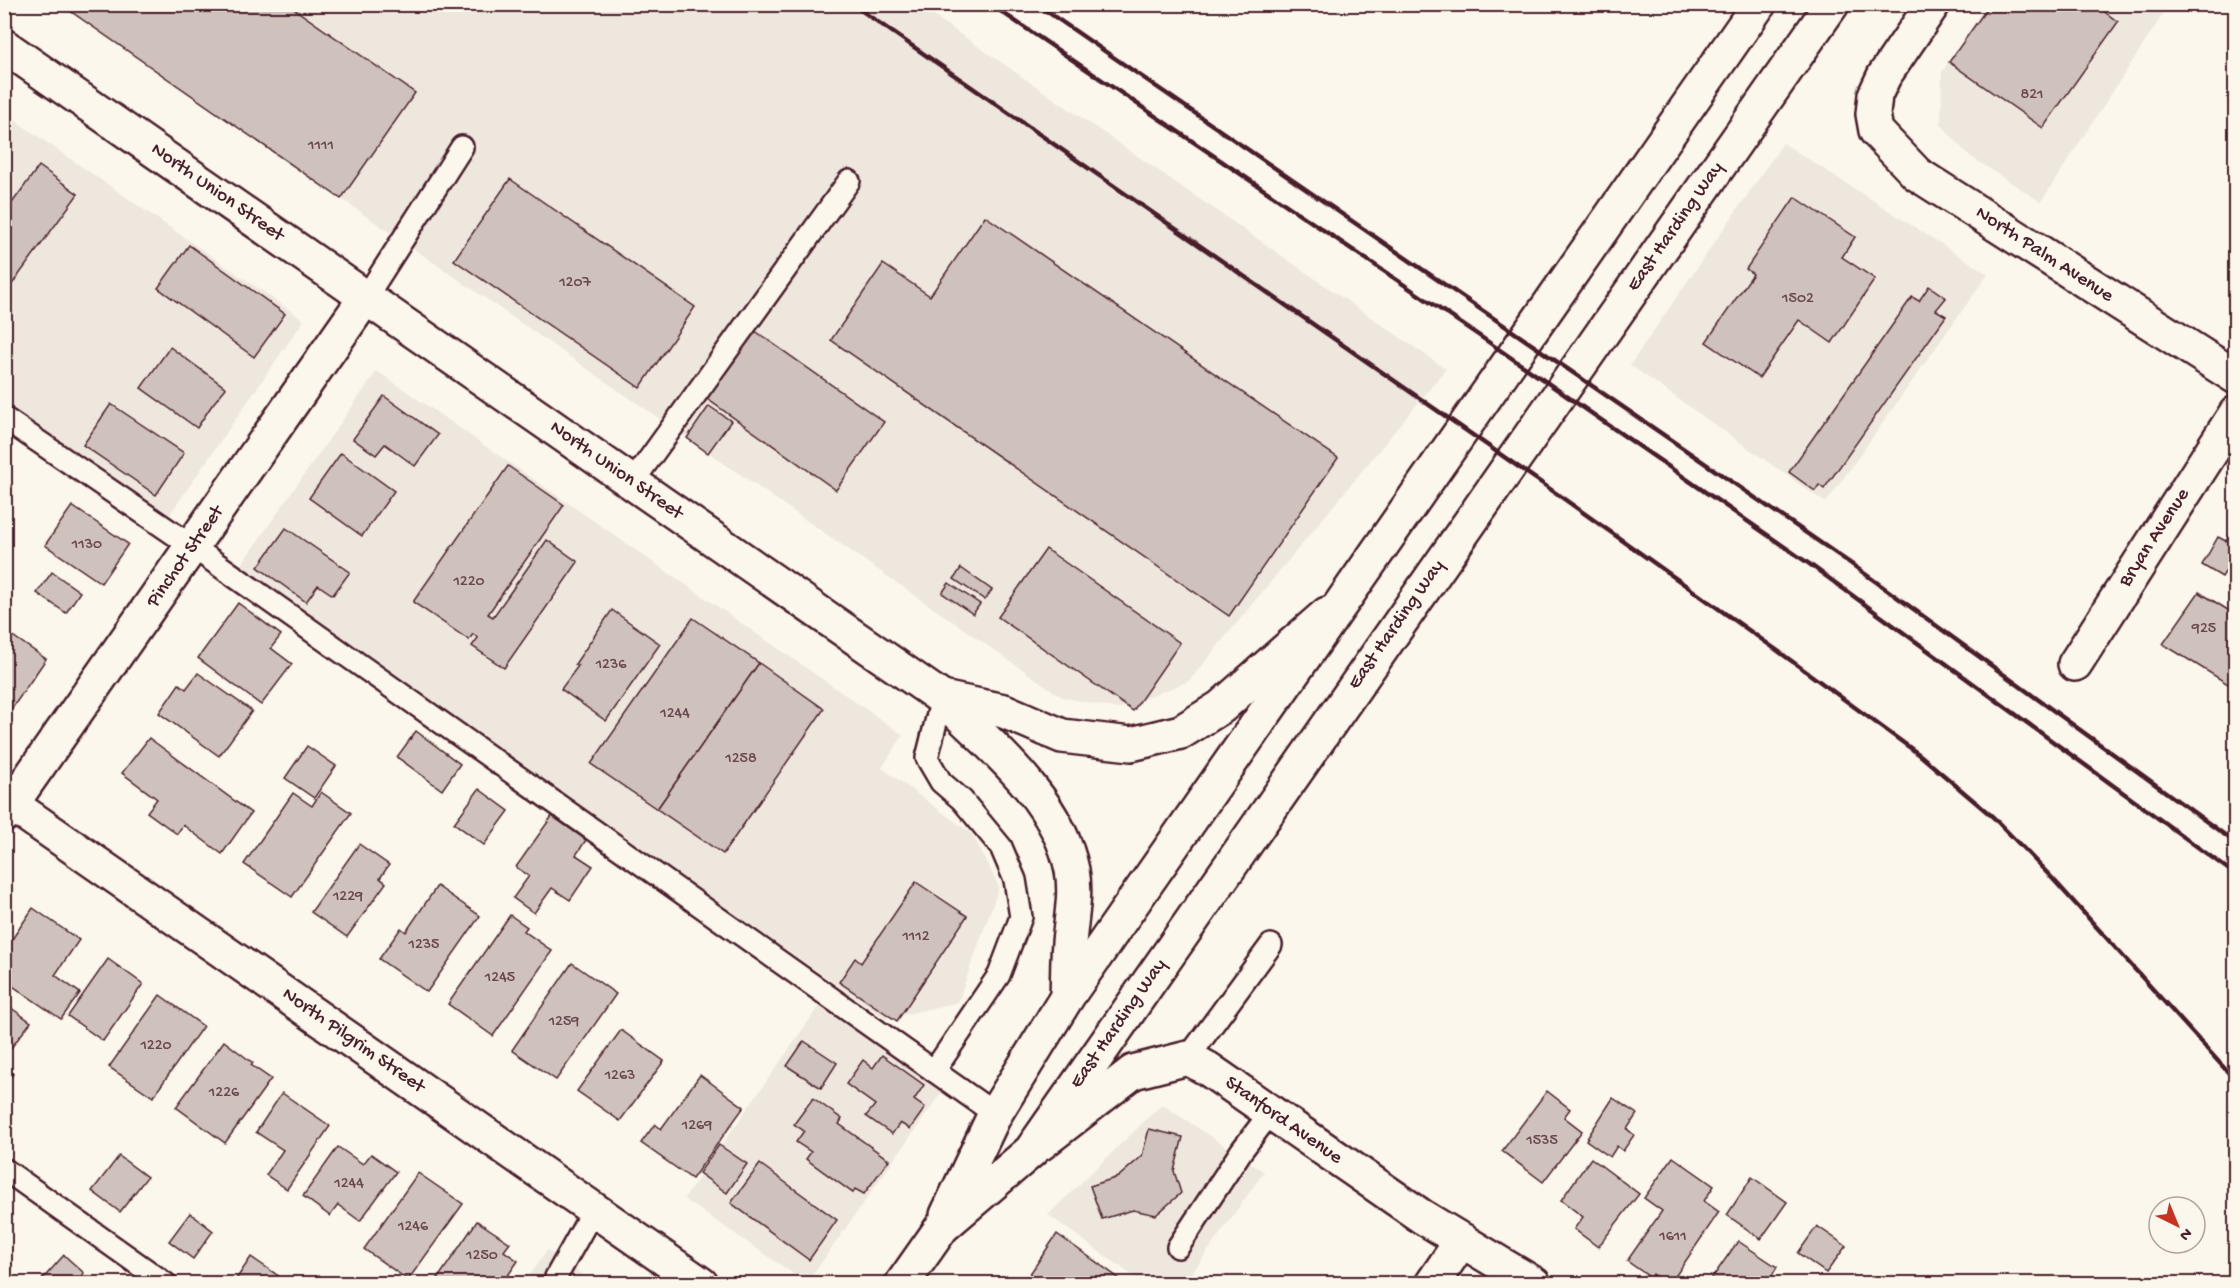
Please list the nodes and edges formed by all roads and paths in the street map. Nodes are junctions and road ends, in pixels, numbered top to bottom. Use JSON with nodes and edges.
{"nodes":[{"id":1,"x":1759,"y":4,"type":"edge"},
{"id":2,"x":1832,"y":4,"type":"edge"},
{"id":3,"x":1933,"y":4,"type":"edge"},
{"id":4,"x":4,"y":46,"type":"edge"},
{"id":5,"x":462,"y":147,"type":"dead end"},
{"id":6,"x":849,"y":181,"type":"dead end"},
{"id":7,"x":366,"y":297,"type":"junction"},
{"id":8,"x":2235,"y":377,"type":"edge"},
{"id":9,"x":2235,"y":413,"type":"edge"},
{"id":10,"x":4,"y":418,"type":"edge"},
{"id":11,"x":632,"y":483,"type":"junction"},
{"id":12,"x":193,"y":547,"type":"junction"},
{"id":13,"x":1348,"y":595,"type":"junction"},
{"id":14,"x":2075,"y":664,"type":"dead end"},
{"id":15,"x":942,"y":698,"type":"junction"},
{"id":16,"x":7,"y":806,"type":"edge"},
{"id":17,"x":1271,"y":945,"type":"dead end"},
{"id":18,"x":1067,"y":997,"type":"junction"},
{"id":19,"x":1188,"y":1058,"type":"junction"},
{"id":20,"x":934,"y":1071,"type":"junction"},
{"id":21,"x":1271,"y":1112,"type":"junction"},
{"id":22,"x":995,"y":1114,"type":"junction"},
{"id":23,"x":1031,"y":1151,"type":"junction"},
{"id":24,"x":4,"y":1169,"type":"edge"},
{"id":25,"x":594,"y":1209,"type":"junction"},
{"id":26,"x":942,"y":1227,"type":"junction"},
{"id":27,"x":1462,"y":1240,"type":"junction"},
{"id":28,"x":1178,"y":1246,"type":"dead end"},
{"id":29,"x":166,"y":1284,"type":"edge"},
{"id":30,"x":557,"y":1284,"type":"edge"},
{"id":31,"x":701,"y":1284,"type":"edge"},
{"id":32,"x":902,"y":1284,"type":"edge"},
{"id":33,"x":1432,"y":1284,"type":"edge"},
{"id":34,"x":1534,"y":1284,"type":"edge"}],
"edges":[{"from":1,"to":13,"type":"street","name":"East Harding Way"},
{"from":2,"to":23,"type":"street","name":"East Harding Way"},
{"from":3,"to":8,"type":"street","name":"North Palm Avenue"},
{"from":4,"to":7,"type":"street","name":"North Union Street"},
{"from":5,"to":7,"type":"lane"},
{"from":6,"to":11,"type":"lane"},
{"from":7,"to":11,"type":"street","name":"North Union Street"},
{"from":7,"to":12,"type":"street","name":"Pinchot Street"},
{"from":9,"to":14,"type":"street","name":"Bryan Avenue"},
{"from":10,"to":12,"type":"lane"},
{"from":11,"to":15,"type":"street","name":"North Union Street"},
{"from":12,"to":16,"type":"street","name":"Pinchot Street"},
{"from":12,"to":20,"type":"lane"},
{"from":13,"to":15,"type":"street"},
{"from":13,"to":18,"type":"street","name":"East Harding Way"},
{"from":15,"to":18,"type":"street","name":"North Union Street"},
{"from":15,"to":20,"type":"lane"},
{"from":16,"to":25,"type":"street","name":"North Pilgrim Street"},
{"from":17,"to":19,"type":"lane"},
{"from":18,"to":22,"type":"street","name":"East Harding Way"},
{"from":19,"to":21,"type":"street","name":"Stanford Avenue"},
{"from":19,"to":23,"type":"street"},
{"from":20,"to":22,"type":"lane"},
{"from":21,"to":27,"type":"street","name":"Stanford Avenue"},
{"from":21,"to":28,"type":"lane"},
{"from":22,"to":26,"type":"street","name":"East Harding Way"},
{"from":23,"to":26,"type":"street","name":"East Harding Way"},
{"from":24,"to":29,"type":"lane"},
{"from":25,"to":30,"type":"lane"},
{"from":25,"to":31,"type":"street","name":"North Pilgrim Street"},
{"from":26,"to":32,"type":"street","name":"East Harding Way"},
{"from":27,"to":33,"type":"street"},
{"from":27,"to":34,"type":"street","name":"Stanford Avenue"}]}
